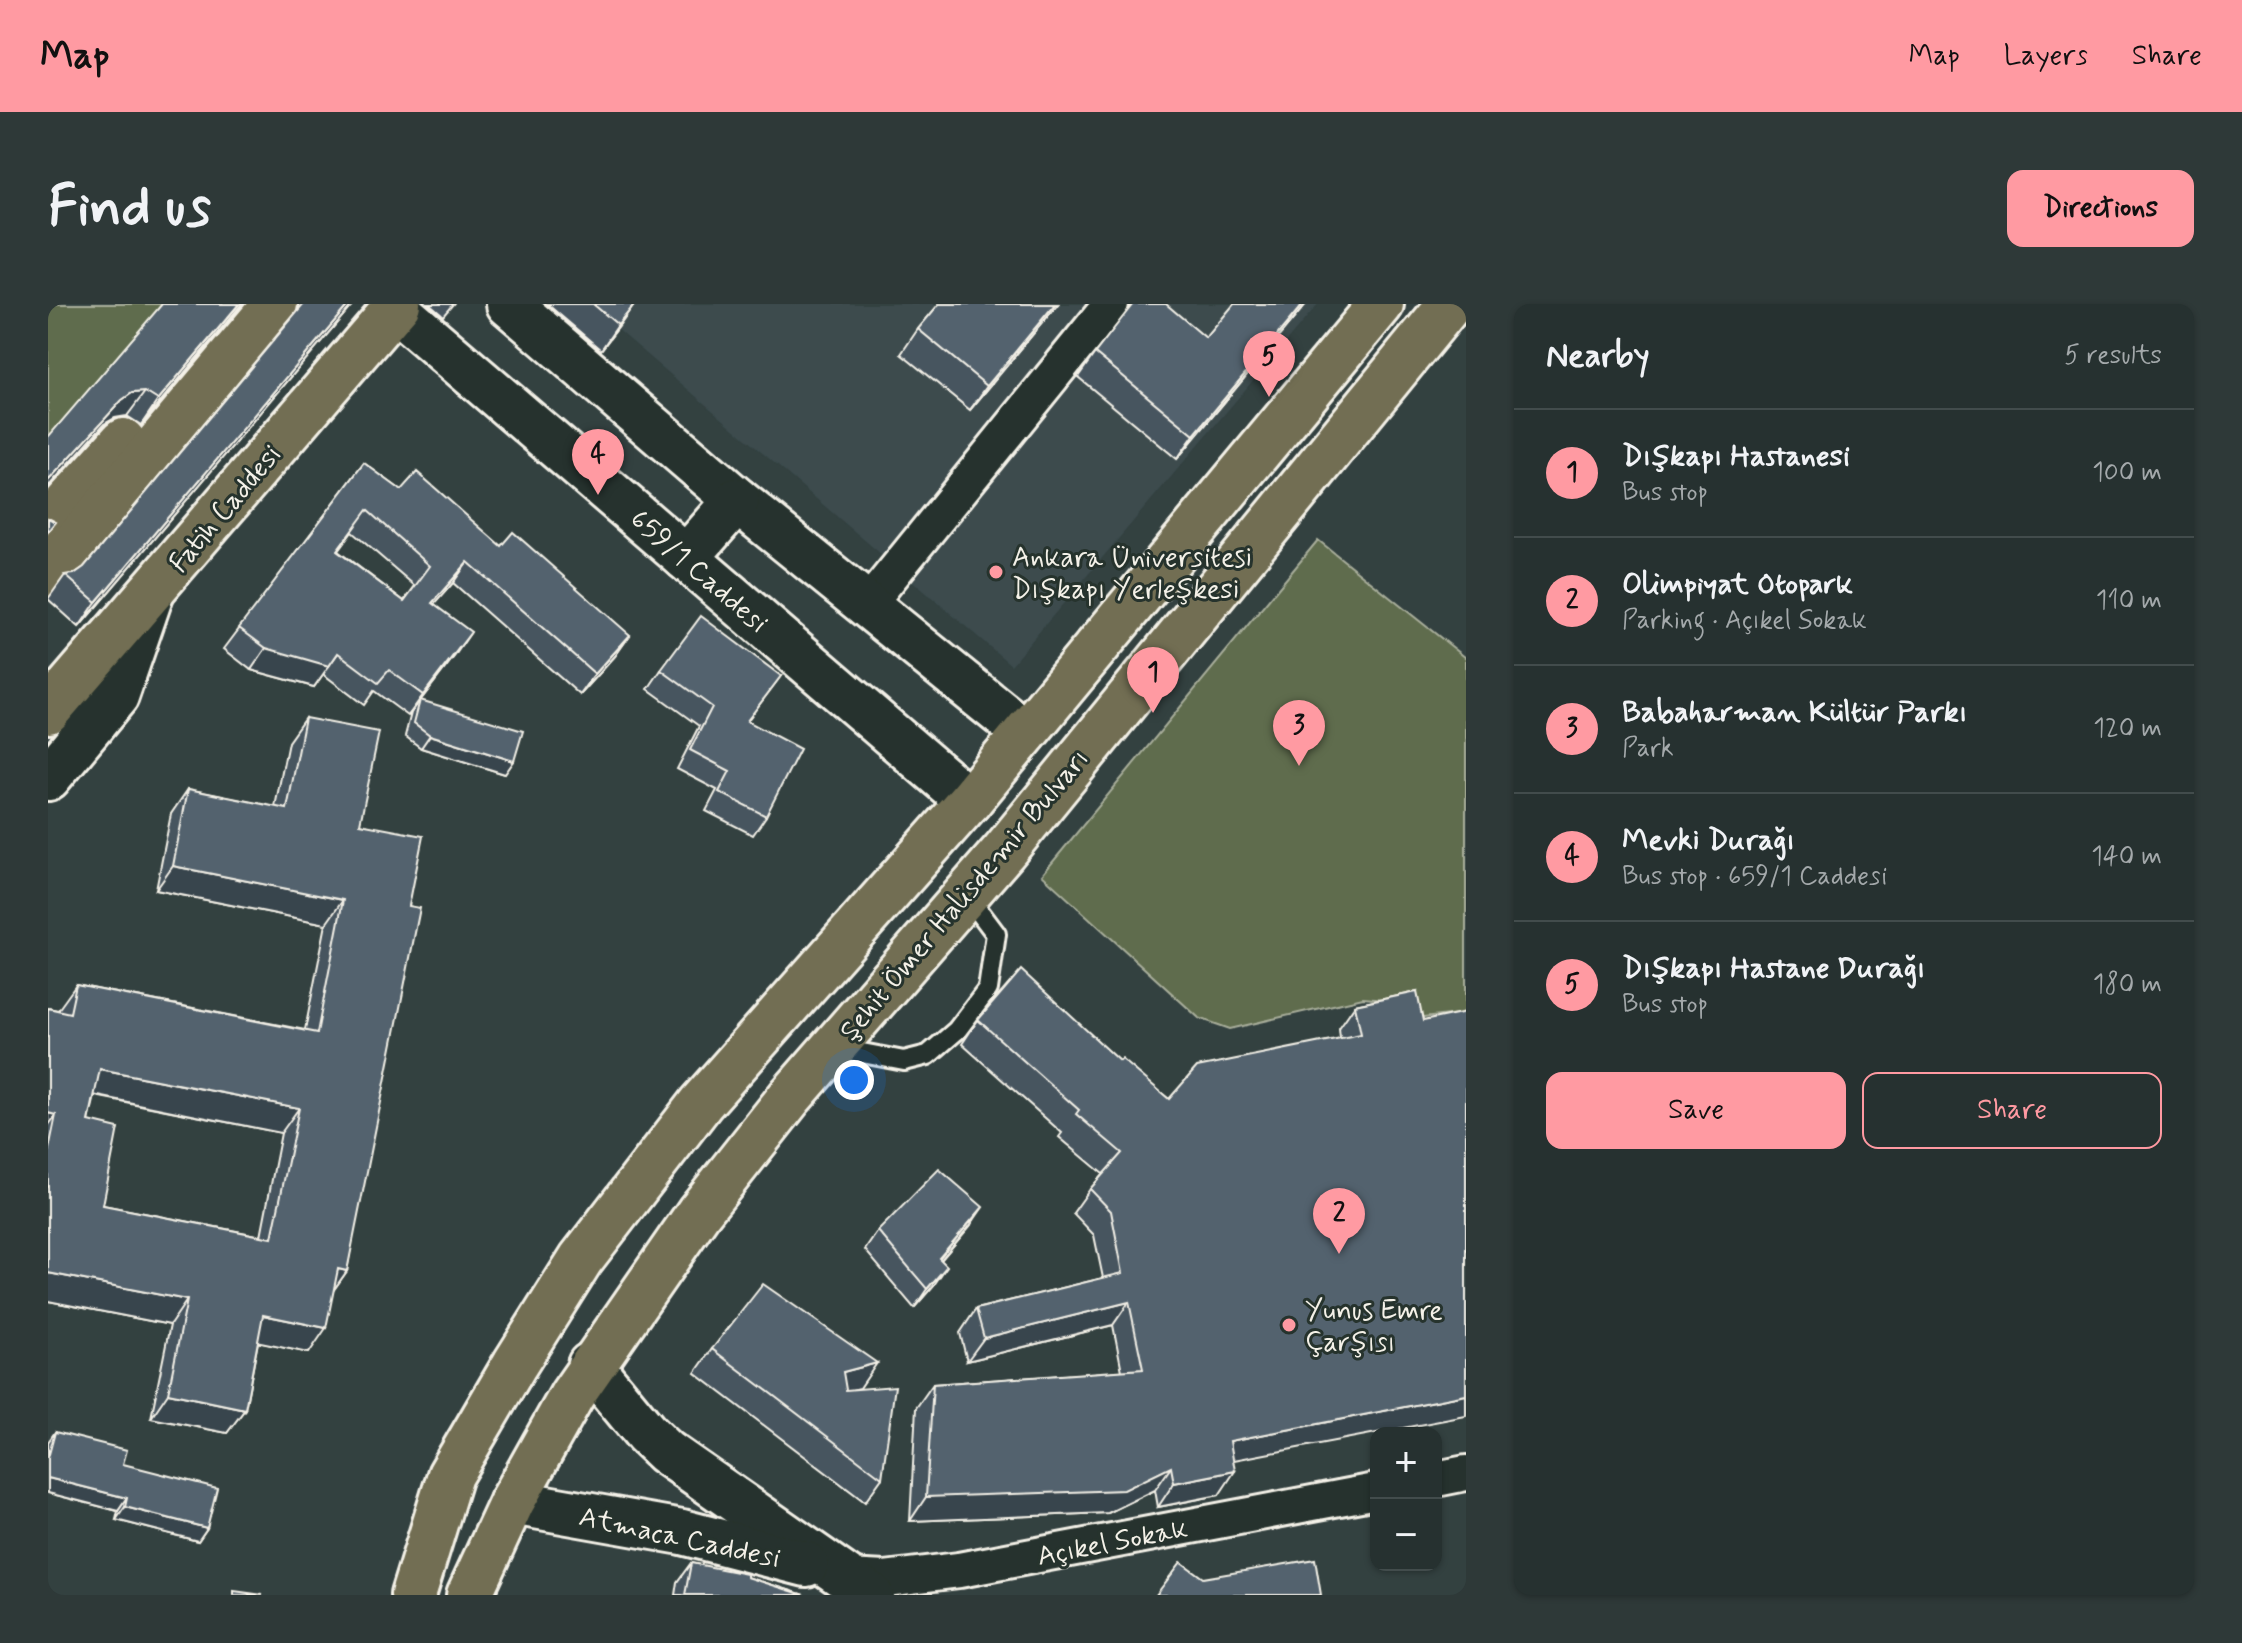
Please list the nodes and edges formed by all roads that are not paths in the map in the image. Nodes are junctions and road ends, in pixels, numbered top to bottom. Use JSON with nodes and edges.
{"nodes":[{"id":1,"x":275,"y":304,"type":"edge"},
{"id":2,"x":509,"y":304,"type":"edge"},
{"id":3,"x":1111,"y":304,"type":"edge"},
{"id":4,"x":1381,"y":304,"type":"edge"},
{"id":5,"x":1450,"y":304,"type":"edge"},
{"id":6,"x":397,"y":306,"type":"edge"},
{"id":7,"x":224,"y":365,"type":"junction"},
{"id":8,"x":737,"y":500,"type":"junction"},
{"id":9,"x":48,"y":524,"type":"edge"},
{"id":10,"x":686,"y":558,"type":"junction"},
{"id":11,"x":48,"y":575,"type":"edge"},
{"id":12,"x":151,"y":594,"type":"junction"},
{"id":13,"x":868,"y":604,"type":"junction"},
{"id":14,"x":48,"y":711,"type":"edge"},
{"id":15,"x":1025,"y":733,"type":"junction"},
{"id":16,"x":48,"y":778,"type":"edge"},
{"id":17,"x":969,"y":801,"type":"junction"},
{"id":18,"x":966,"y":894,"type":"junction"},
{"id":19,"x":833,"y":1048,"type":"junction"},
{"id":20,"x":590,"y":1365,"type":"junction"},
{"id":21,"x":1466,"y":1473,"type":"edge"},
{"id":22,"x":450,"y":1475,"type":"junction"},
{"id":23,"x":1442,"y":1478,"type":"edge"},
{"id":24,"x":1370,"y":1492,"type":"edge"},
{"id":25,"x":512,"y":1502,"type":"junction"},
{"id":26,"x":859,"y":1586,"type":"edge"},
{"id":27,"x":393,"y":1595,"type":"edge"},
{"id":28,"x":413,"y":1595,"type":"edge"},
{"id":29,"x":469,"y":1595,"type":"edge"}],
"edges":[{"from":1,"to":7,"type":"main road"},
{"from":2,"to":8,"type":"street"},
{"from":3,"to":13,"type":"street"},
{"from":4,"to":15,"type":"main road","name":"Şehit Ömer Halisdemir Bulvarı"},
{"from":5,"to":18,"type":"main road","name":"Şehit Ömer Halisdemir Bulvarı"},
{"from":6,"to":10,"type":"street","name":"659/1 Caddesi"},
{"from":6,"to":12,"type":"main road","name":"Fatih Caddesi"},
{"from":7,"to":9,"type":"main road"},
{"from":7,"to":11,"type":"main road"},
{"from":8,"to":10,"type":"street"},
{"from":8,"to":13,"type":"street"},
{"from":10,"to":17,"type":"street","name":"659/1 Caddesi"},
{"from":12,"to":14,"type":"main road","name":"Fatih Caddesi"},
{"from":12,"to":16,"type":"street"},
{"from":13,"to":15,"type":"street"},
{"from":15,"to":17,"type":"main road","name":"Şehit Ömer Halisdemir Bulvarı"},
{"from":17,"to":22,"type":"main road","name":"Şehit Ömer Halisdemir Bulvarı"},
{"from":18,"to":19,"type":"main road","name":"Şehit Ömer Halisdemir Bulvarı"},
{"from":18,"to":19,"type":"lane"},
{"from":19,"to":20,"type":"main road","name":"Şehit Ömer Halisdemir Bulvarı"},
{"from":20,"to":25,"type":"main road","name":"Şehit Ömer Halisdemir Bulvarı"},
{"from":20,"to":26,"type":"street","name":"Atmaca Caddesi"},
{"from":21,"to":23,"type":"street"},
{"from":22,"to":27,"type":"main road"},
{"from":22,"to":28,"type":"main road","name":"Şehit Ömer Halisdemir Bulvarı"},
{"from":24,"to":26,"type":"street","name":"Açıkel Sokak"},
{"from":25,"to":26,"type":"street","name":"Atmaca Caddesi"},
{"from":25,"to":29,"type":"main road","name":"Şehit Ömer Halisdemir Bulvarı"}]}
